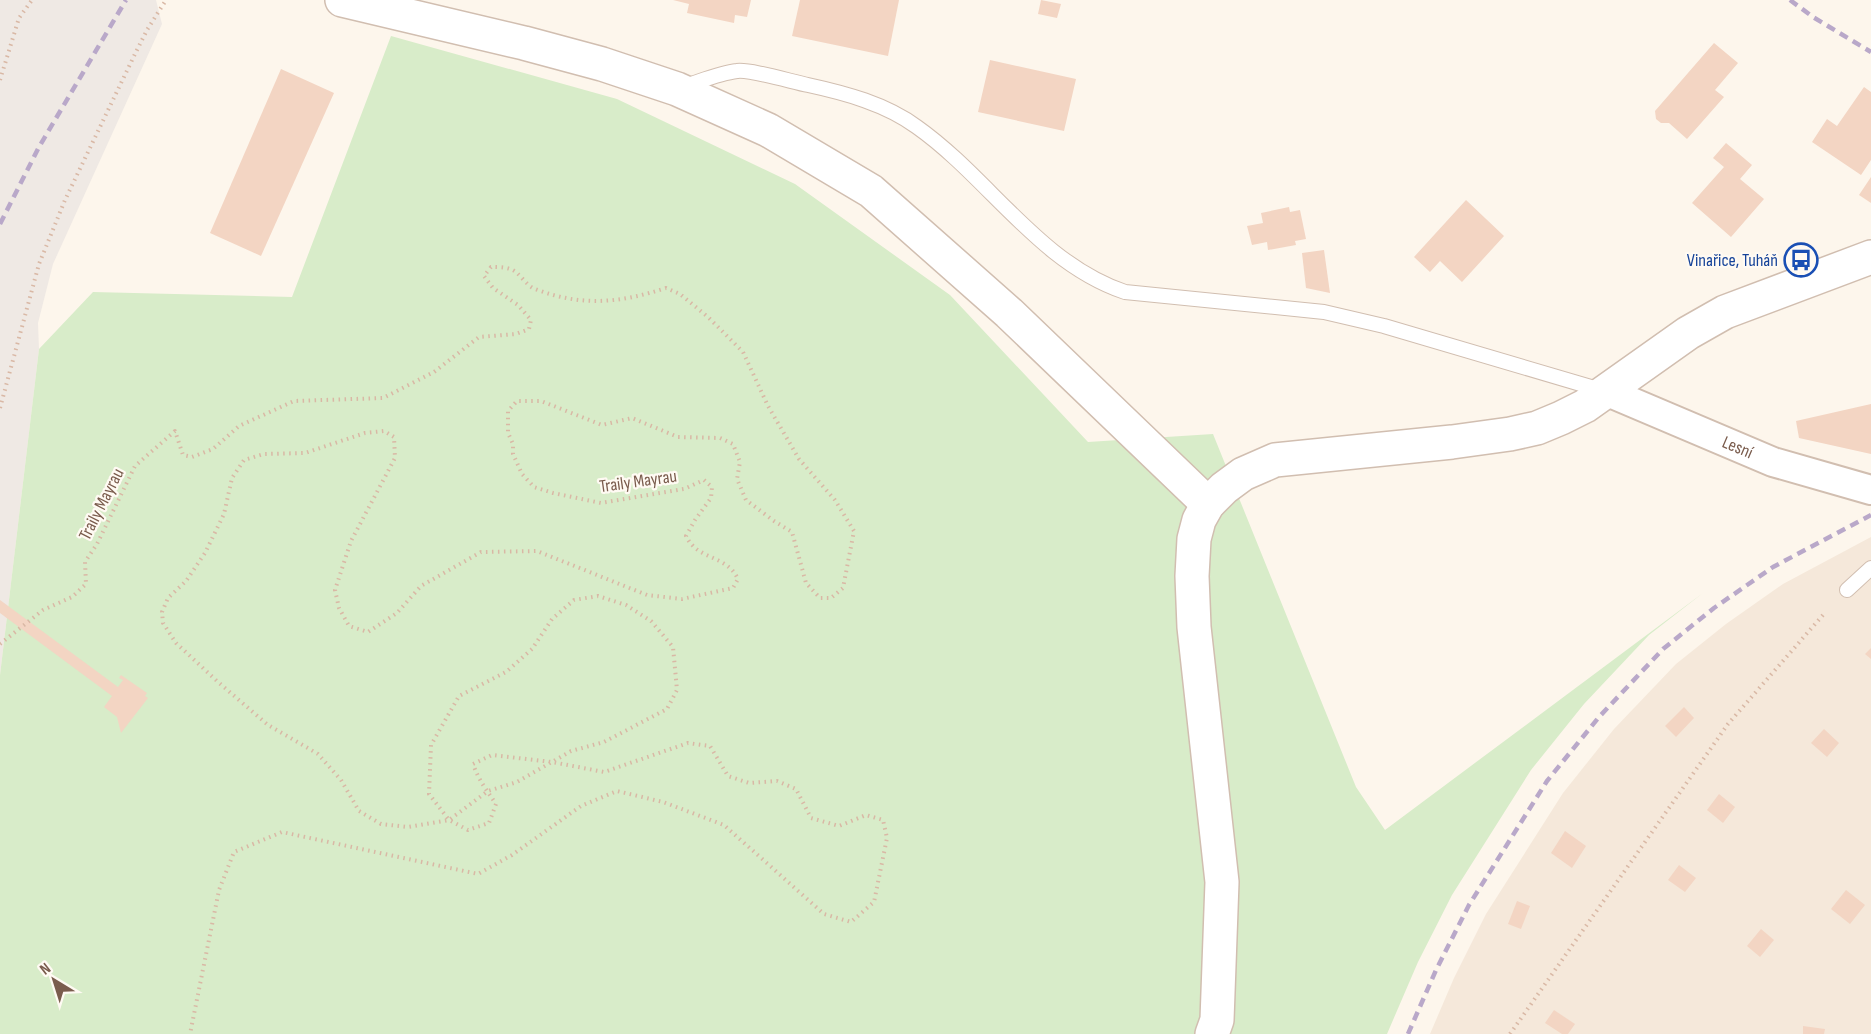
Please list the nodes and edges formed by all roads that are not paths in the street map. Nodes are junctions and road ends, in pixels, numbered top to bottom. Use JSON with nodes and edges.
{"nodes":[{"id":1,"x":360,"y":3,"type":"edge"},
{"id":2,"x":677,"y":89,"type":"junction"},
{"id":3,"x":1871,"y":257,"type":"edge"},
{"id":4,"x":1608,"y":392,"type":"junction"},
{"id":5,"x":1871,"y":490,"type":"edge"},
{"id":6,"x":1208,"y":504,"type":"junction"},
{"id":7,"x":1871,"y":568,"type":"edge"},
{"id":8,"x":1847,"y":590,"type":"dead end"},
{"id":9,"x":1212,"y":1034,"type":"edge"}],
"edges":[{"from":1,"to":2,"type":"street"},
{"from":2,"to":4,"type":"lane"},
{"from":2,"to":6,"type":"street"},
{"from":3,"to":4,"type":"street"},
{"from":4,"to":5,"type":"street","name":"Lesní"},
{"from":4,"to":6,"type":"street"},
{"from":6,"to":9,"type":"street"},
{"from":7,"to":8,"type":"lane"}]}
